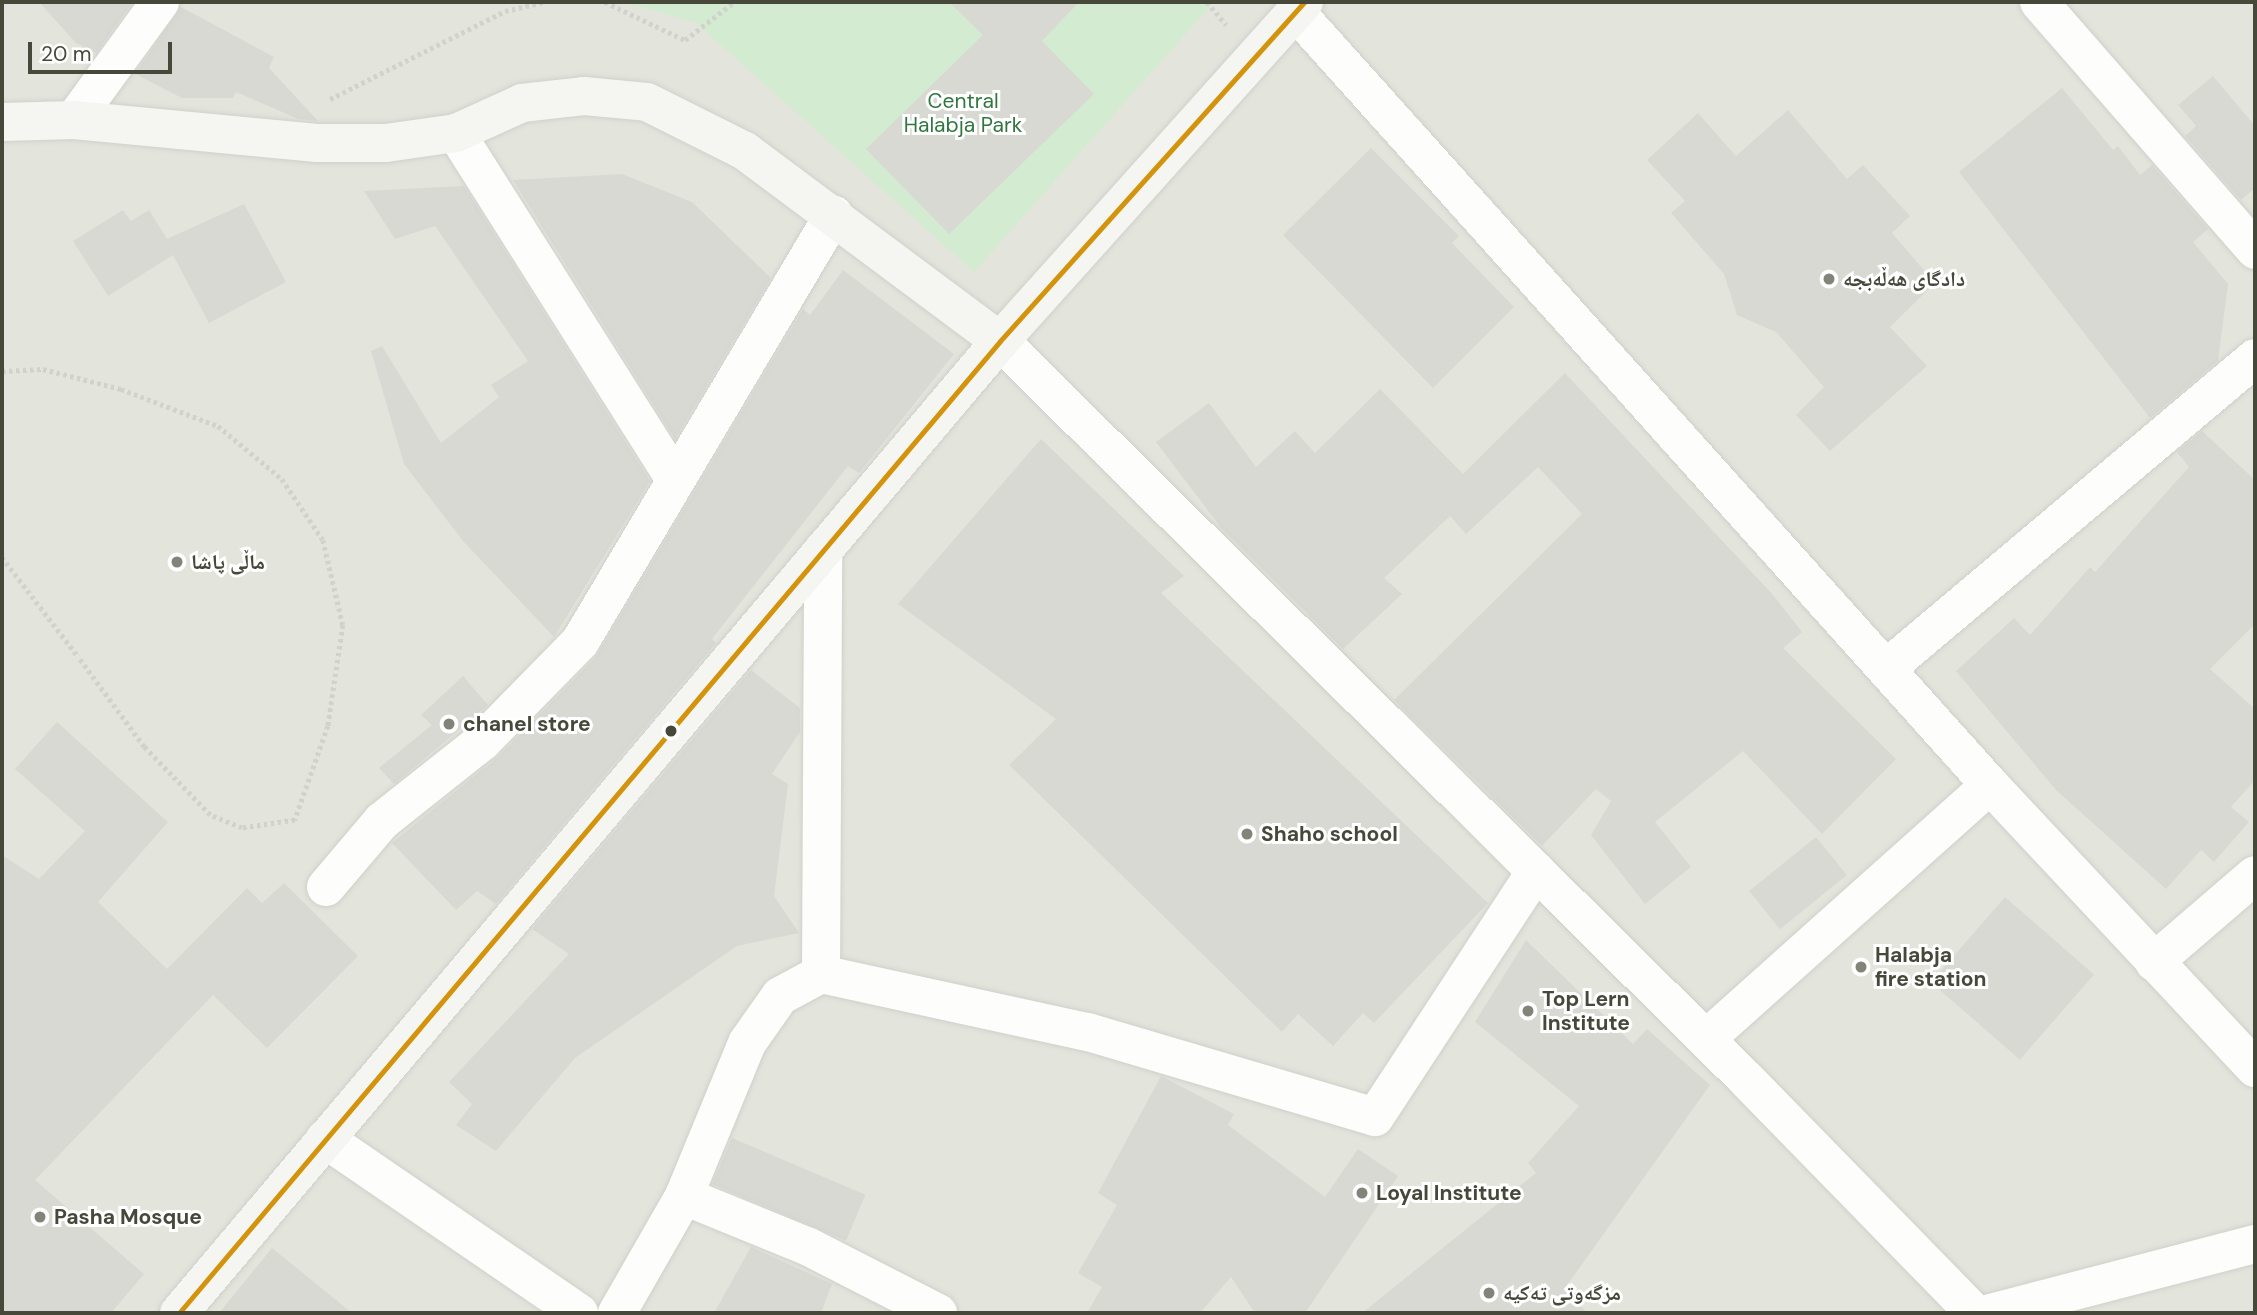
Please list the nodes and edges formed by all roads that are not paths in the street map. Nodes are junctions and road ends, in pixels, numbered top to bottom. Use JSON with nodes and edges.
{"nodes":[{"id":1,"x":160,"y":2,"type":"edge"},
{"id":2,"x":2039,"y":2,"type":"edge"},
{"id":3,"x":1299,"y":7,"type":"edge"},
{"id":4,"x":74,"y":120,"type":"junction"},
{"id":5,"x":5,"y":127,"type":"edge"},
{"id":6,"x":457,"y":133,"type":"junction"},
{"id":7,"x":834,"y":215,"type":"junction"},
{"id":8,"x":2255,"y":250,"type":"edge"},
{"id":9,"x":1000,"y":341,"type":"junction"},
{"id":10,"x":2255,"y":358,"type":"edge"},
{"id":11,"x":675,"y":480,"type":"junction"},
{"id":12,"x":823,"y":550,"type":"junction"},
{"id":13,"x":1887,"y":668,"type":"junction"},
{"id":14,"x":1990,"y":785,"type":"junction"},
{"id":15,"x":1535,"y":871,"type":"junction"},
{"id":16,"x":2255,"y":875,"type":"edge"},
{"id":17,"x":326,"y":887,"type":"dead end"},
{"id":18,"x":2154,"y":962,"type":"junction"},
{"id":19,"x":821,"y":974,"type":"junction"},
{"id":20,"x":1706,"y":1039,"type":"junction"},
{"id":21,"x":2255,"y":1068,"type":"edge"},
{"id":22,"x":326,"y":1139,"type":"junction"},
{"id":23,"x":684,"y":1196,"type":"junction"},
{"id":24,"x":2255,"y":1244,"type":"edge"},
{"id":25,"x":179,"y":1313,"type":"edge"},
{"id":26,"x":579,"y":1313,"type":"edge"},
{"id":27,"x":617,"y":1313,"type":"edge"},
{"id":28,"x":938,"y":1313,"type":"edge"},
{"id":29,"x":1973,"y":1313,"type":"edge"},
{"id":30,"x":1990,"y":1313,"type":"edge"}],
"edges":[{"from":1,"to":4,"type":"street"},
{"from":2,"to":8,"type":"street"},
{"from":3,"to":9,"type":"main road"},
{"from":3,"to":13,"type":"street"},
{"from":4,"to":5,"type":"main road"},
{"from":4,"to":6,"type":"main road"},
{"from":6,"to":7,"type":"main road"},
{"from":6,"to":11,"type":"street"},
{"from":7,"to":9,"type":"main road"},
{"from":7,"to":11,"type":"street"},
{"from":9,"to":12,"type":"main road"},
{"from":9,"to":15,"type":"street"},
{"from":10,"to":13,"type":"street"},
{"from":11,"to":17,"type":"street"},
{"from":12,"to":19,"type":"street"},
{"from":12,"to":22,"type":"main road"},
{"from":13,"to":14,"type":"street"},
{"from":14,"to":18,"type":"street"},
{"from":14,"to":20,"type":"street"},
{"from":15,"to":19,"type":"street"},
{"from":15,"to":20,"type":"street"},
{"from":16,"to":18,"type":"street"},
{"from":18,"to":21,"type":"street"},
{"from":19,"to":23,"type":"street"},
{"from":20,"to":29,"type":"street"},
{"from":22,"to":25,"type":"main road"},
{"from":22,"to":26,"type":"street"},
{"from":23,"to":27,"type":"street"},
{"from":23,"to":28,"type":"street"},
{"from":24,"to":30,"type":"street"}]}
